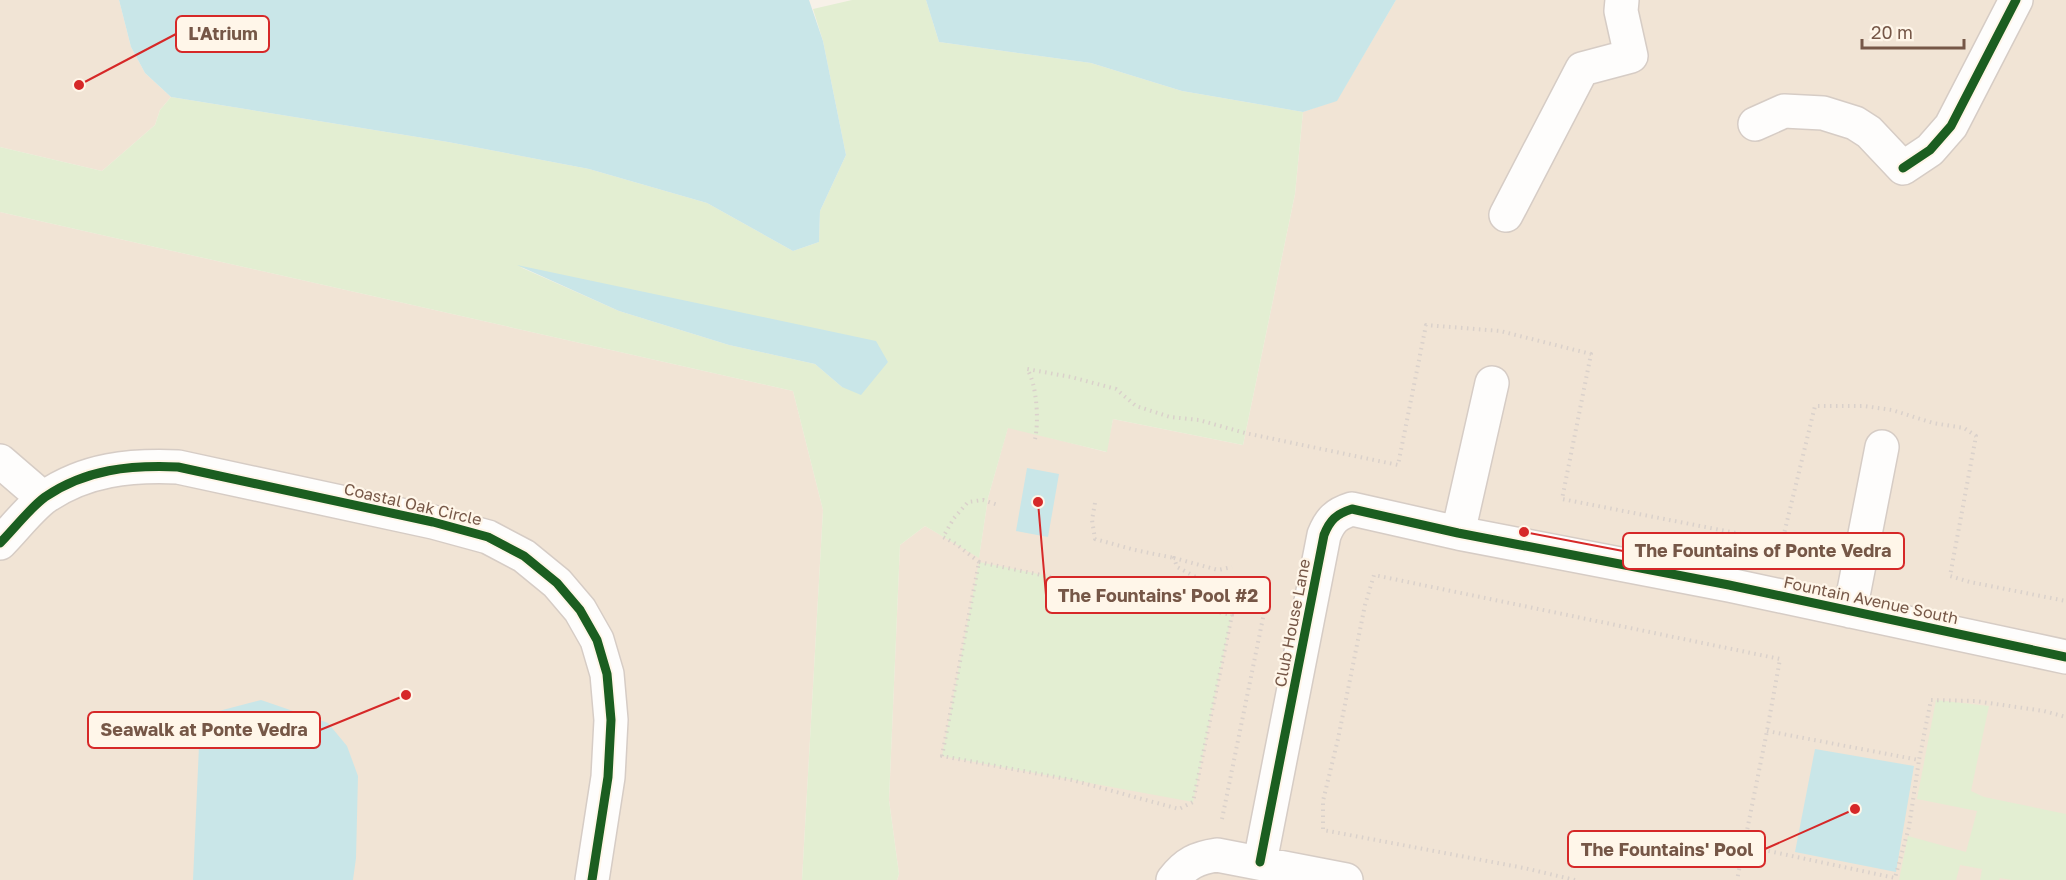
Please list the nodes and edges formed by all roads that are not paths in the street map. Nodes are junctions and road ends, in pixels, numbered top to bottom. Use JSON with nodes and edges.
{"nodes":[{"id":1,"x":1622,"y":0,"type":"edge"},
{"id":2,"x":2016,"y":0,"type":"edge"},
{"id":3,"x":1755,"y":124,"type":"dead end"},
{"id":4,"x":1506,"y":215,"type":"dead end"},
{"id":5,"x":1492,"y":383,"type":"dead end"},
{"id":6,"x":1882,"y":447,"type":"dead end"},
{"id":7,"x":0,"y":461,"type":"edge"},
{"id":8,"x":43,"y":498,"type":"junction"},
{"id":9,"x":1458,"y":533,"type":"junction"},
{"id":10,"x":0,"y":543,"type":"edge"},
{"id":11,"x":1850,"y":611,"type":"junction"},
{"id":12,"x":2066,"y":657,"type":"edge"},
{"id":13,"x":1260,"y":862,"type":"junction"},
{"id":14,"x":591,"y":880,"type":"edge"},
{"id":15,"x":1173,"y":880,"type":"edge"},
{"id":16,"x":1346,"y":880,"type":"edge"}],
"edges":[{"from":1,"to":4,"type":"street"},
{"from":2,"to":3,"type":"street"},
{"from":5,"to":9,"type":"street"},
{"from":6,"to":11,"type":"street"},
{"from":7,"to":8,"type":"street"},
{"from":8,"to":10,"type":"street","name":"Coastal Oak Circle"},
{"from":8,"to":14,"type":"street","name":"Coastal Oak Circle"},
{"from":9,"to":11,"type":"street","name":"Fountain Avenue South"},
{"from":9,"to":13,"type":"street","name":"Club House Lane"},
{"from":11,"to":12,"type":"street","name":"Fountain Avenue South"},
{"from":13,"to":15,"type":"street"},
{"from":13,"to":16,"type":"street"}]}
